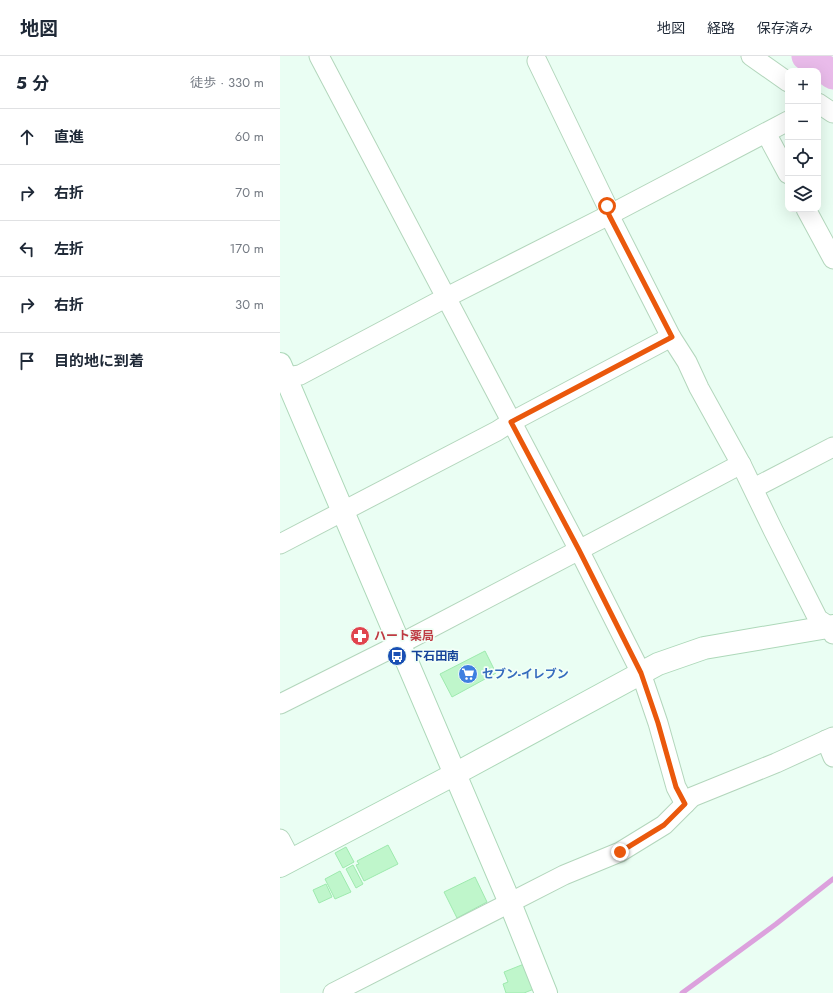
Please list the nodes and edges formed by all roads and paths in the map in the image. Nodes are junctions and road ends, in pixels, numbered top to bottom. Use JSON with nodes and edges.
{"nodes":[{"id":1,"x":319,"y":56,"type":"edge"},
{"id":2,"x":751,"y":56,"type":"edge"},
{"id":3,"x":537,"y":62,"type":"dead end"},
{"id":4,"x":785,"y":80,"type":"edge"},
{"id":5,"x":785,"y":123,"type":"edge"},
{"id":6,"x":766,"y":133,"type":"junction"},
{"id":7,"x":785,"y":168,"type":"edge"},
{"id":8,"x":808,"y":212,"type":"edge"},
{"id":9,"x":609,"y":215,"type":"junction"},
{"id":10,"x":833,"y":259,"type":"edge"},
{"id":11,"x":447,"y":297,"type":"junction"},
{"id":12,"x":672,"y":337,"type":"junction"},
{"id":13,"x":282,"y":374,"type":"edge"},
{"id":14,"x":511,"y":422,"type":"junction"},
{"id":15,"x":833,"y":446,"type":"edge"},
{"id":16,"x":741,"y":464,"type":"junction"},
{"id":17,"x":754,"y":488,"type":"junction"},
{"id":18,"x":342,"y":511,"type":"junction"},
{"id":19,"x":280,"y":544,"type":"edge"},
{"id":20,"x":579,"y":550,"type":"junction"},
{"id":21,"x":832,"y":629,"type":"edge"},
{"id":22,"x":400,"y":644,"type":"junction"},
{"id":23,"x":641,"y":673,"type":"junction"},
{"id":24,"x":280,"y":704,"type":"edge"},
{"id":25,"x":829,"y":738,"type":"edge"},
{"id":26,"x":833,"y":757,"type":"edge"},
{"id":27,"x":455,"y":774,"type":"junction"},
{"id":28,"x":685,"y":804,"type":"junction"},
{"id":29,"x":280,"y":839,"type":"edge"},
{"id":30,"x":285,"y":863,"type":"edge"},
{"id":31,"x":510,"y":903,"type":"junction"},
{"id":32,"x":333,"y":993,"type":"edge"},
{"id":33,"x":546,"y":993,"type":"edge"}],
"edges":[{"from":1,"to":11,"type":"street"},
{"from":2,"to":4,"type":"street"},
{"from":3,"to":9,"type":"street"},
{"from":5,"to":6,"type":"street"},
{"from":6,"to":7,"type":"street"},
{"from":6,"to":9,"type":"street"},
{"from":8,"to":10,"type":"street"},
{"from":9,"to":11,"type":"street"},
{"from":9,"to":12,"type":"street"},
{"from":11,"to":13,"type":"street"},
{"from":11,"to":14,"type":"street"},
{"from":12,"to":14,"type":"street"},
{"from":12,"to":16,"type":"street"},
{"from":13,"to":18,"type":"street"},
{"from":14,"to":18,"type":"street"},
{"from":14,"to":20,"type":"street"},
{"from":15,"to":17,"type":"street"},
{"from":16,"to":17,"type":"street"},
{"from":16,"to":20,"type":"street"},
{"from":17,"to":21,"type":"street"},
{"from":18,"to":19,"type":"street"},
{"from":18,"to":22,"type":"street"},
{"from":20,"to":22,"type":"street"},
{"from":20,"to":23,"type":"street"},
{"from":21,"to":23,"type":"street"},
{"from":22,"to":24,"type":"street"},
{"from":22,"to":27,"type":"street"},
{"from":23,"to":27,"type":"street"},
{"from":23,"to":28,"type":"street"},
{"from":25,"to":26,"type":"street"},
{"from":25,"to":28,"type":"street"},
{"from":27,"to":30,"type":"street"},
{"from":27,"to":31,"type":"street"},
{"from":28,"to":31,"type":"street"},
{"from":29,"to":30,"type":"street"},
{"from":31,"to":32,"type":"street"},
{"from":31,"to":33,"type":"street"}]}
